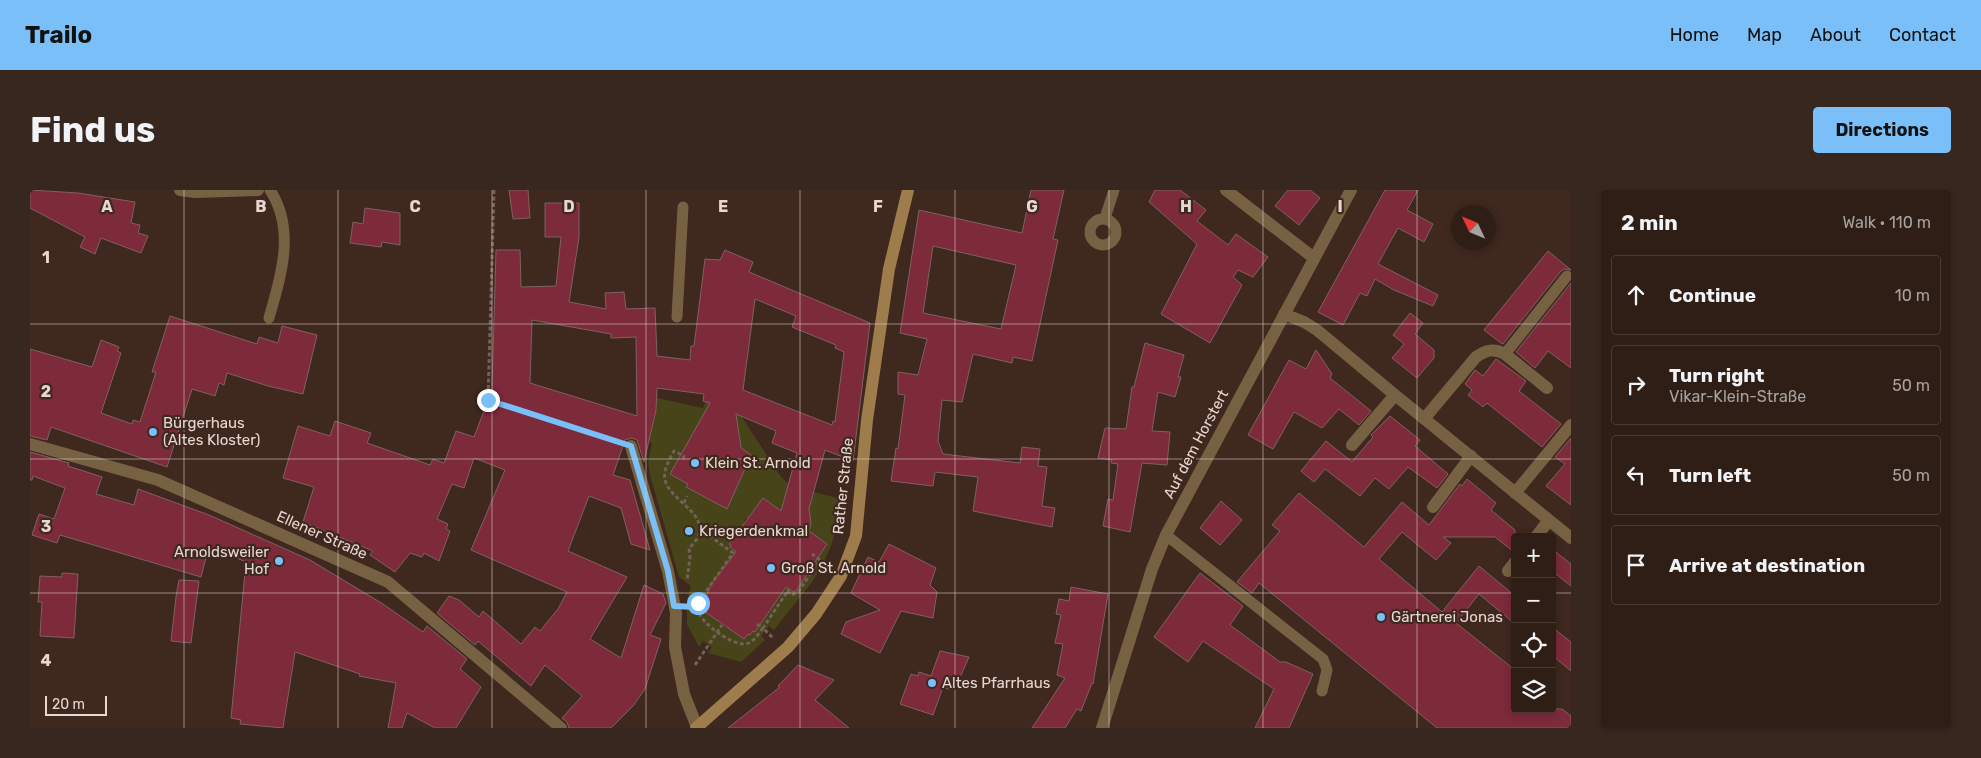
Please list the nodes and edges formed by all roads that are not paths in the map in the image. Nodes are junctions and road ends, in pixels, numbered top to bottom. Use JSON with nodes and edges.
{"nodes":[{"id":1,"x":180,"y":190,"type":"edge"},
{"id":2,"x":258,"y":190,"type":"edge"},
{"id":3,"x":270,"y":190,"type":"edge"},
{"id":4,"x":908,"y":190,"type":"edge"},
{"id":5,"x":1114,"y":190,"type":"edge"},
{"id":6,"x":1226,"y":190,"type":"edge"},
{"id":7,"x":1351,"y":190,"type":"edge"},
{"id":8,"x":683,"y":206,"type":"dead end"},
{"id":9,"x":1105,"y":218,"type":"dead end"},
{"id":10,"x":1314,"y":258,"type":"junction"},
{"id":11,"x":1567,"y":276,"type":"dead end"},
{"id":12,"x":1284,"y":314,"type":"junction"},
{"id":13,"x":677,"y":317,"type":"dead end"},
{"id":14,"x":269,"y":318,"type":"dead end"},
{"id":15,"x":1505,"y":354,"type":"junction"},
{"id":16,"x":1547,"y":388,"type":"dead end"},
{"id":17,"x":1395,"y":395,"type":"junction"},
{"id":18,"x":1424,"y":419,"type":"junction"},
{"id":19,"x":1571,"y":425,"type":"edge"},
{"id":20,"x":30,"y":444,"type":"edge"},
{"id":21,"x":1352,"y":445,"type":"dead end"},
{"id":22,"x":631,"y":446,"type":"road end"},
{"id":23,"x":1470,"y":456,"type":"junction"},
{"id":24,"x":1515,"y":493,"type":"junction"},
{"id":25,"x":1433,"y":507,"type":"dead end"},
{"id":26,"x":1549,"y":520,"type":"junction"},
{"id":27,"x":1539,"y":533,"type":"edge"},
{"id":28,"x":1166,"y":535,"type":"junction"},
{"id":29,"x":1571,"y":538,"type":"edge"},
{"id":30,"x":1322,"y":691,"type":"dead end"},
{"id":31,"x":697,"y":727,"type":"edge"},
{"id":32,"x":561,"y":728,"type":"edge"},
{"id":33,"x":1102,"y":728,"type":"edge"}],
"edges":[{"from":1,"to":2,"type":"street"},
{"from":3,"to":14,"type":"lane"},
{"from":4,"to":31,"type":"main road","name":"Rather Straße"},
{"from":5,"to":9,"type":"lane"},
{"from":6,"to":10,"type":"street"},
{"from":7,"to":10,"type":"street","name":"Auf dem Horstert"},
{"from":8,"to":13,"type":"lane"},
{"from":10,"to":12,"type":"street","name":"Auf dem Horstert"},
{"from":11,"to":15,"type":"lane"},
{"from":12,"to":17,"type":"street"},
{"from":12,"to":28,"type":"street","name":"Auf dem Horstert"},
{"from":15,"to":16,"type":"street"},
{"from":15,"to":18,"type":"street"},
{"from":17,"to":18,"type":"street"},
{"from":17,"to":21,"type":"street"},
{"from":18,"to":23,"type":"street"},
{"from":19,"to":24,"type":"street"},
{"from":20,"to":32,"type":"street","name":"Ellener Straße"},
{"from":22,"to":31,"type":"street"},
{"from":23,"to":24,"type":"street"},
{"from":23,"to":25,"type":"street"},
{"from":24,"to":26,"type":"street"},
{"from":26,"to":27,"type":"street"},
{"from":26,"to":29,"type":"street"},
{"from":28,"to":30,"type":"lane"},
{"from":28,"to":33,"type":"street","name":"Auf dem Horstert"}]}
